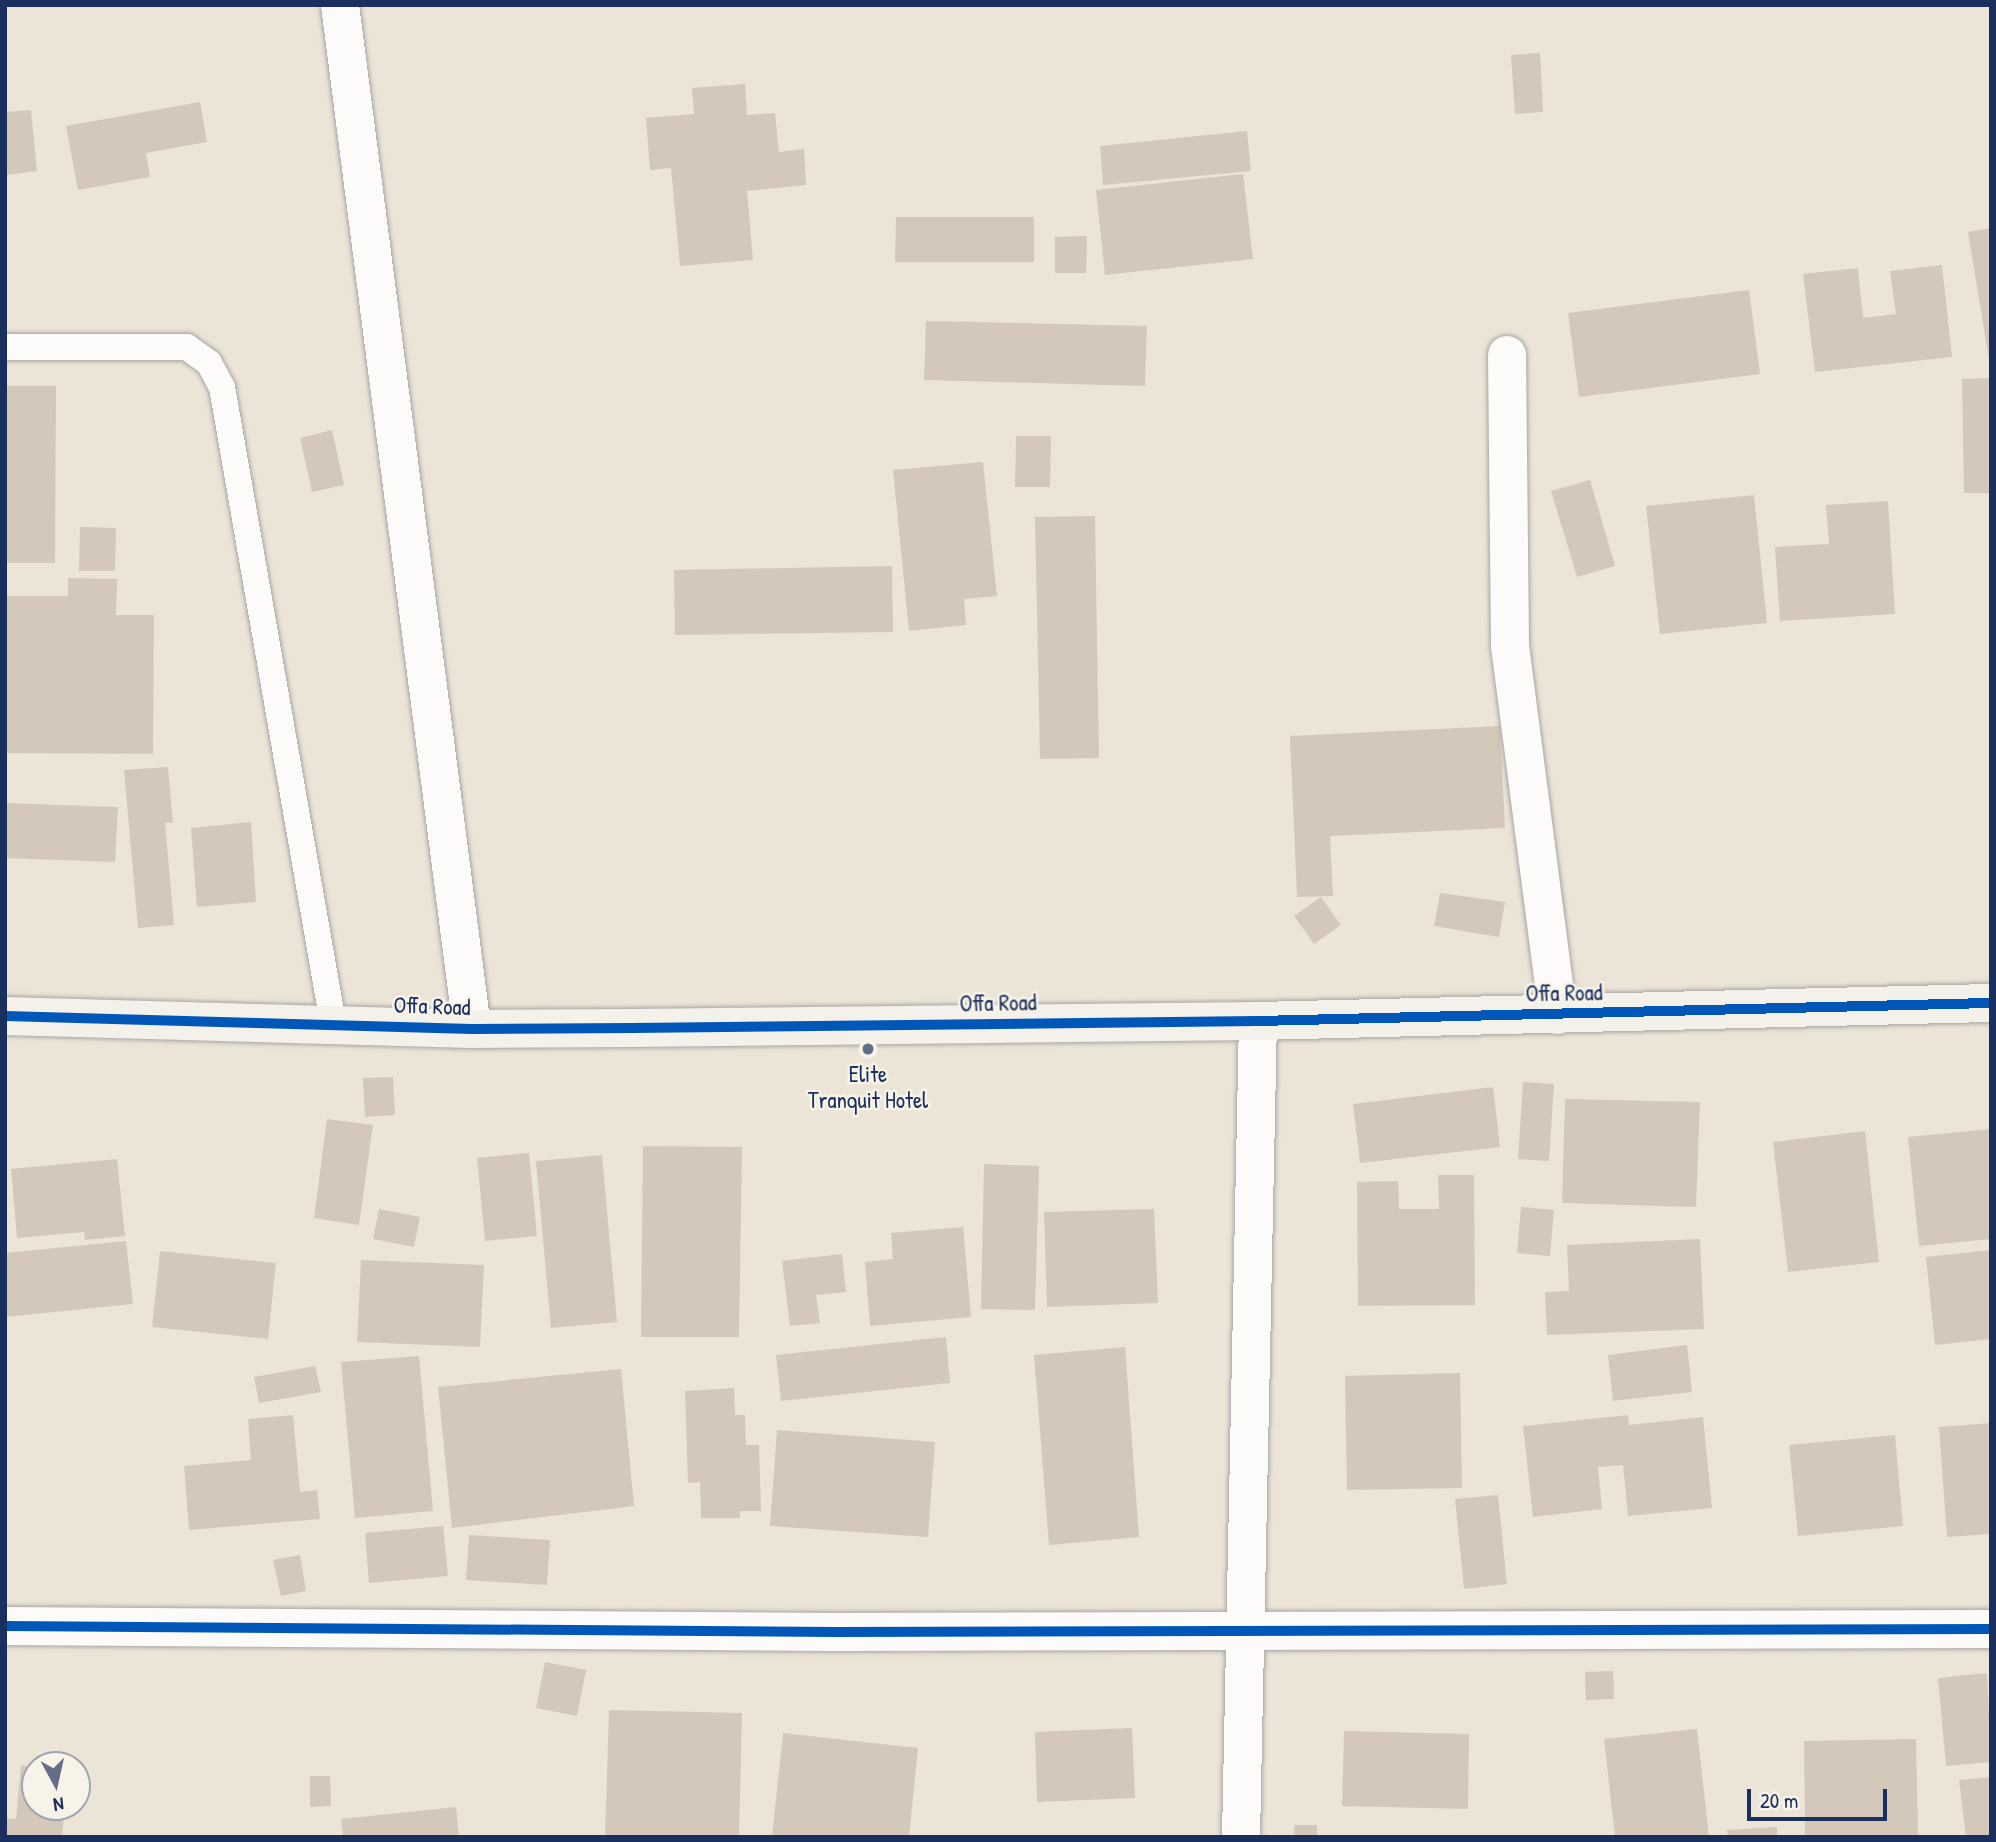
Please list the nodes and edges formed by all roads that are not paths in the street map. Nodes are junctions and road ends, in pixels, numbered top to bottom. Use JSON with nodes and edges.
{"nodes":[{"id":1,"x":340,"y":5,"type":"edge"},
{"id":2,"x":5,"y":347,"type":"edge"},
{"id":3,"x":1507,"y":355,"type":"dead end"},
{"id":4,"x":1991,"y":1003,"type":"edge"},
{"id":5,"x":1558,"y":1015,"type":"junction"},
{"id":6,"x":5,"y":1016,"type":"edge"},
{"id":7,"x":1258,"y":1021,"type":"junction"},
{"id":8,"x":334,"y":1023,"type":"junction"},
{"id":9,"x":472,"y":1029,"type":"junction"},
{"id":10,"x":5,"y":1626,"type":"edge"},
{"id":11,"x":1991,"y":1629,"type":"edge"},
{"id":12,"x":1245,"y":1632,"type":"junction"},
{"id":13,"x":1241,"y":1837,"type":"edge"}],
"edges":[{"from":1,"to":9,"type":"street"},
{"from":2,"to":8,"type":"lane"},
{"from":3,"to":5,"type":"street"},
{"from":4,"to":5,"type":"street","name":"Offa Road"},
{"from":5,"to":7,"type":"street","name":"Offa Road"},
{"from":6,"to":8,"type":"street","name":"Offa Road"},
{"from":7,"to":9,"type":"street","name":"Offa Road"},
{"from":7,"to":12,"type":"street"},
{"from":8,"to":9,"type":"street","name":"Offa Road"},
{"from":10,"to":12,"type":"street"},
{"from":11,"to":12,"type":"street"},
{"from":12,"to":13,"type":"street"}]}
